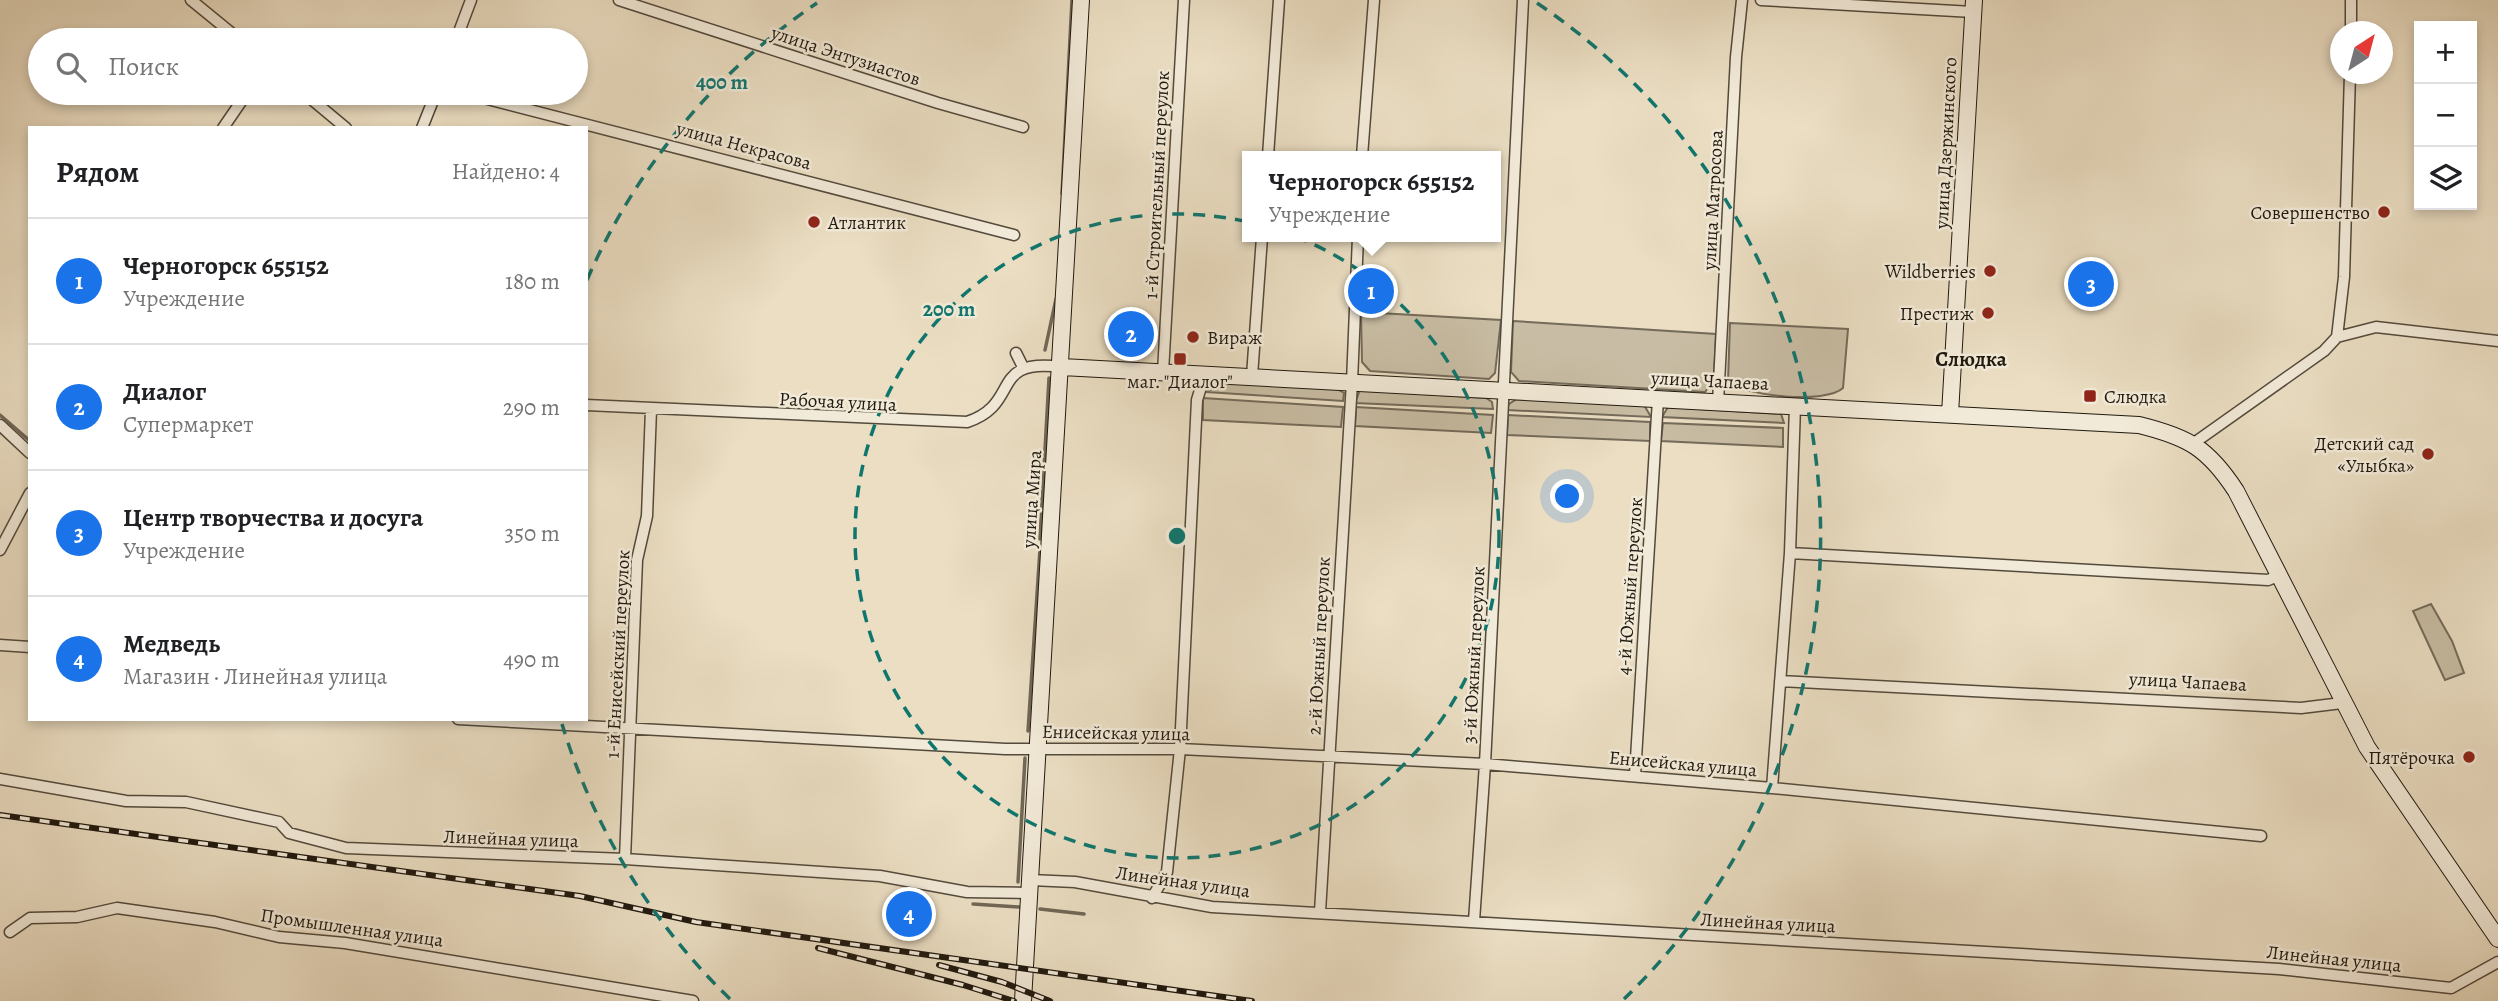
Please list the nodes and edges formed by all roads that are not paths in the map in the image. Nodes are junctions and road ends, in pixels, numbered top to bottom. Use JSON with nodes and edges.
{"nodes":[{"id":1,"x":191,"y":0,"type":"edge"},
{"id":2,"x":471,"y":0,"type":"edge"},
{"id":3,"x":619,"y":0,"type":"edge"},
{"id":4,"x":1081,"y":0,"type":"edge"},
{"id":5,"x":1184,"y":0,"type":"edge"},
{"id":6,"x":1279,"y":0,"type":"edge"},
{"id":7,"x":1374,"y":0,"type":"edge"},
{"id":8,"x":1523,"y":0,"type":"edge"},
{"id":9,"x":1742,"y":0,"type":"edge"},
{"id":10,"x":1761,"y":0,"type":"edge"},
{"id":11,"x":2351,"y":0,"type":"edge"},
{"id":12,"x":1974,"y":6,"type":"edge"},
{"id":13,"x":2351,"y":21,"type":"edge"},
{"id":14,"x":225,"y":28,"type":"edge"},
{"id":15,"x":460,"y":28,"type":"edge"},
{"id":16,"x":2350,"y":84,"type":"edge"},
{"id":17,"x":239,"y":105,"type":"edge"},
{"id":18,"x":318,"y":105,"type":"edge"},
{"id":19,"x":431,"y":105,"type":"edge"},
{"id":20,"x":510,"y":105,"type":"edge"},
{"id":21,"x":224,"y":126,"type":"edge"},
{"id":22,"x":344,"y":126,"type":"edge"},
{"id":23,"x":423,"y":126,"type":"edge"},
{"id":24,"x":1023,"y":127,"type":"dead end"},
{"id":25,"x":1268,"y":151,"type":"edge"},
{"id":26,"x":1362,"y":151,"type":"edge"},
{"id":27,"x":1014,"y":235,"type":"dead end"},
{"id":28,"x":1262,"y":242,"type":"edge"},
{"id":29,"x":1358,"y":242,"type":"edge"},
{"id":30,"x":2337,"y":337,"type":"junction"},
{"id":31,"x":2498,"y":341,"type":"edge"},
{"id":32,"x":1016,"y":353,"type":"dead end"},
{"id":33,"x":1023,"y":367,"type":"junction"},
{"id":34,"x":1062,"y":367,"type":"junction"},
{"id":35,"x":1163,"y":372,"type":"junction"},
{"id":36,"x":1205,"y":374,"type":"junction"},
{"id":37,"x":1252,"y":376,"type":"junction"},
{"id":38,"x":1352,"y":382,"type":"junction"},
{"id":39,"x":1502,"y":390,"type":"junction"},
{"id":40,"x":1658,"y":398,"type":"junction"},
{"id":41,"x":1718,"y":402,"type":"junction"},
{"id":42,"x":588,"y":405,"type":"edge"},
{"id":43,"x":1795,"y":406,"type":"junction"},
{"id":44,"x":651,"y":409,"type":"junction"},
{"id":45,"x":1950,"y":414,"type":"junction"},
{"id":46,"x":0,"y":425,"type":"edge"},
{"id":47,"x":2194,"y":443,"type":"junction"},
{"id":48,"x":28,"y":451,"type":"edge"},
{"id":49,"x":28,"y":499,"type":"edge"},
{"id":50,"x":0,"y":550,"type":"edge"},
{"id":51,"x":1790,"y":553,"type":"junction"},
{"id":52,"x":2278,"y":576,"type":"junction"},
{"id":53,"x":0,"y":645,"type":"edge"},
{"id":54,"x":28,"y":648,"type":"edge"},
{"id":55,"x":1780,"y":681,"type":"junction"},
{"id":56,"x":2343,"y":703,"type":"junction"},
{"id":57,"x":497,"y":721,"type":"edge"},
{"id":58,"x":629,"y":728,"type":"junction"},
{"id":59,"x":1037,"y":749,"type":"junction"},
{"id":60,"x":1180,"y":749,"type":"junction"},
{"id":61,"x":1329,"y":758,"type":"junction"},
{"id":62,"x":1485,"y":764,"type":"junction"},
{"id":63,"x":1635,"y":775,"type":"junction"},
{"id":64,"x":0,"y":779,"type":"edge"},
{"id":65,"x":1772,"y":788,"type":"junction"},
{"id":66,"x":2261,"y":836,"type":"dead end"},
{"id":67,"x":625,"y":859,"type":"junction"},
{"id":68,"x":1030,"y":886,"type":"junction"},
{"id":69,"x":1152,"y":898,"type":"junction"},
{"id":70,"x":1320,"y":912,"type":"junction"},
{"id":71,"x":1474,"y":921,"type":"junction"},
{"id":72,"x":10,"y":932,"type":"dead end"},
{"id":73,"x":2498,"y":939,"type":"edge"},
{"id":74,"x":2498,"y":962,"type":"edge"},
{"id":75,"x":693,"y":1001,"type":"edge"},
{"id":76,"x":1023,"y":1001,"type":"edge"}],
"edges":[{"from":1,"to":14,"type":"street"},
{"from":2,"to":15,"type":"street"},
{"from":3,"to":24,"type":"street","name":"улица Энтузиастов"},
{"from":4,"to":34,"type":"main road","name":"улица Мира"},
{"from":5,"to":35,"type":"street","name":"1-й Строительный переулок"},
{"from":6,"to":25,"type":"street"},
{"from":7,"to":26,"type":"street"},
{"from":8,"to":39,"type":"street","name":"3-й Южный переулок"},
{"from":9,"to":41,"type":"street","name":"улица Матросова"},
{"from":10,"to":12,"type":"street"},
{"from":11,"to":13,"type":"street"},
{"from":12,"to":45,"type":"main road","name":"улица Дзержинского"},
{"from":16,"to":30,"type":"street"},
{"from":17,"to":21,"type":"street"},
{"from":18,"to":22,"type":"street"},
{"from":19,"to":23,"type":"street"},
{"from":20,"to":27,"type":"street","name":"улица Некрасова"},
{"from":28,"to":37,"type":"street"},
{"from":29,"to":38,"type":"street","name":"2-й Южный переулок"},
{"from":30,"to":31,"type":"street"},
{"from":30,"to":47,"type":"street"},
{"from":32,"to":33,"type":"street"},
{"from":33,"to":34,"type":"street"},
{"from":33,"to":44,"type":"street","name":"Рабочая улица"},
{"from":34,"to":35,"type":"main road","name":"улица Чапаева"},
{"from":34,"to":59,"type":"main road","name":"улица Мира"},
{"from":35,"to":36,"type":"main road","name":"улица Чапаева"},
{"from":36,"to":37,"type":"main road","name":"улица Чапаева"},
{"from":36,"to":60,"type":"street"},
{"from":37,"to":38,"type":"main road","name":"улица Чапаева"},
{"from":38,"to":39,"type":"main road","name":"улица Чапаева"},
{"from":38,"to":61,"type":"street","name":"2-й Южный переулок"},
{"from":39,"to":40,"type":"main road","name":"улица Чапаева"},
{"from":39,"to":62,"type":"street","name":"3-й Южный переулок"},
{"from":40,"to":41,"type":"main road","name":"улица Чапаева"},
{"from":40,"to":63,"type":"street","name":"4-й Южный переулок"},
{"from":41,"to":43,"type":"main road","name":"улица Чапаева"},
{"from":42,"to":44,"type":"street","name":"Рабочая улица"},
{"from":43,"to":45,"type":"main road","name":"улица Чапаева"},
{"from":43,"to":51,"type":"street","name":"Енисейская улица"},
{"from":44,"to":58,"type":"street","name":"1-й Енисейский переулок"},
{"from":45,"to":47,"type":"main road","name":"улица Чапаева"},
{"from":46,"to":48,"type":"street"},
{"from":47,"to":52,"type":"main road","name":"улица Чапаева"},
{"from":49,"to":50,"type":"street"},
{"from":51,"to":52,"type":"street"},
{"from":51,"to":55,"type":"street","name":"Енисейская улица"},
{"from":52,"to":56,"type":"main road","name":"улица Чапаева"},
{"from":53,"to":54,"type":"street"},
{"from":55,"to":56,"type":"street","name":"улица Чапаева"},
{"from":55,"to":65,"type":"street","name":"Енисейская улица"},
{"from":56,"to":73,"type":"main road","name":"улица Чапаева"},
{"from":57,"to":58,"type":"street","name":"Енисейская улица"},
{"from":58,"to":59,"type":"street","name":"Енисейская улица"},
{"from":58,"to":67,"type":"street","name":"1-й Енисейский переулок"},
{"from":59,"to":60,"type":"street","name":"Енисейская улица"},
{"from":59,"to":68,"type":"main road","name":"улица Мира"},
{"from":60,"to":61,"type":"street","name":"Енисейская улица"},
{"from":60,"to":69,"type":"street"},
{"from":61,"to":62,"type":"street","name":"Енисейская улица"},
{"from":61,"to":70,"type":"street","name":"2-й Южный переулок"},
{"from":62,"to":63,"type":"street","name":"Енисейская улица"},
{"from":62,"to":71,"type":"street","name":"3-й Южный переулок"},
{"from":63,"to":65,"type":"street","name":"Енисейская улица"},
{"from":64,"to":67,"type":"street","name":"Линейная улица"},
{"from":65,"to":66,"type":"street","name":"Енисейская улица"},
{"from":67,"to":68,"type":"street","name":"Линейная улица"},
{"from":68,"to":69,"type":"street","name":"Линейная улица"},
{"from":68,"to":76,"type":"main road","name":"улица Мира"},
{"from":69,"to":70,"type":"street","name":"Линейная улица"},
{"from":70,"to":71,"type":"street","name":"Линейная улица"},
{"from":71,"to":74,"type":"street","name":"Линейная улица"},
{"from":72,"to":75,"type":"street","name":"Промышленная улица"}]}
